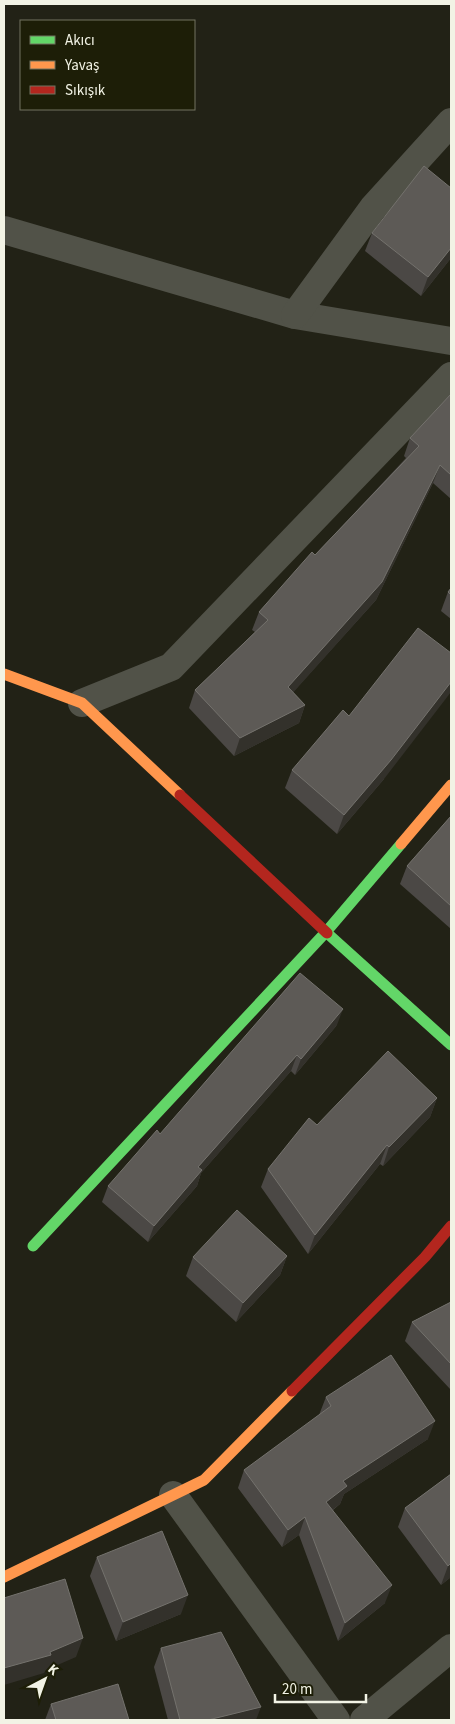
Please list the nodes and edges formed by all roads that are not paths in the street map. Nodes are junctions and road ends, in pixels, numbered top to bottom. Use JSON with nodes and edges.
{"nodes":[{"id":1,"x":451,"y":122,"type":"edge"},
{"id":2,"x":4,"y":230,"type":"edge"},
{"id":3,"x":295,"y":315,"type":"junction"},
{"id":4,"x":451,"y":341,"type":"edge"},
{"id":5,"x":451,"y":376,"type":"edge"},
{"id":6,"x":4,"y":674,"type":"edge"},
{"id":7,"x":82,"y":703,"type":"junction"},
{"id":8,"x":451,"y":784,"type":"edge"},
{"id":9,"x":326,"y":932,"type":"junction"},
{"id":10,"x":451,"y":1045,"type":"edge"},
{"id":11,"x":451,"y":1226,"type":"edge"},
{"id":12,"x":33,"y":1246,"type":"dead end"},
{"id":13,"x":173,"y":1495,"type":"junction"},
{"id":14,"x":4,"y":1577,"type":"edge"},
{"id":15,"x":451,"y":1648,"type":"edge"},
{"id":16,"x":336,"y":1720,"type":"edge"},
{"id":17,"x":364,"y":1720,"type":"edge"}],
"edges":[{"from":1,"to":3,"type":"street"},
{"from":2,"to":3,"type":"street"},
{"from":3,"to":4,"type":"street"},
{"from":5,"to":7,"type":"street"},
{"from":6,"to":7,"type":"street"},
{"from":7,"to":9,"type":"street"},
{"from":8,"to":9,"type":"street"},
{"from":9,"to":10,"type":"street"},
{"from":9,"to":12,"type":"street"},
{"from":11,"to":13,"type":"street"},
{"from":13,"to":14,"type":"street"},
{"from":13,"to":16,"type":"street"},
{"from":15,"to":17,"type":"street"}]}
